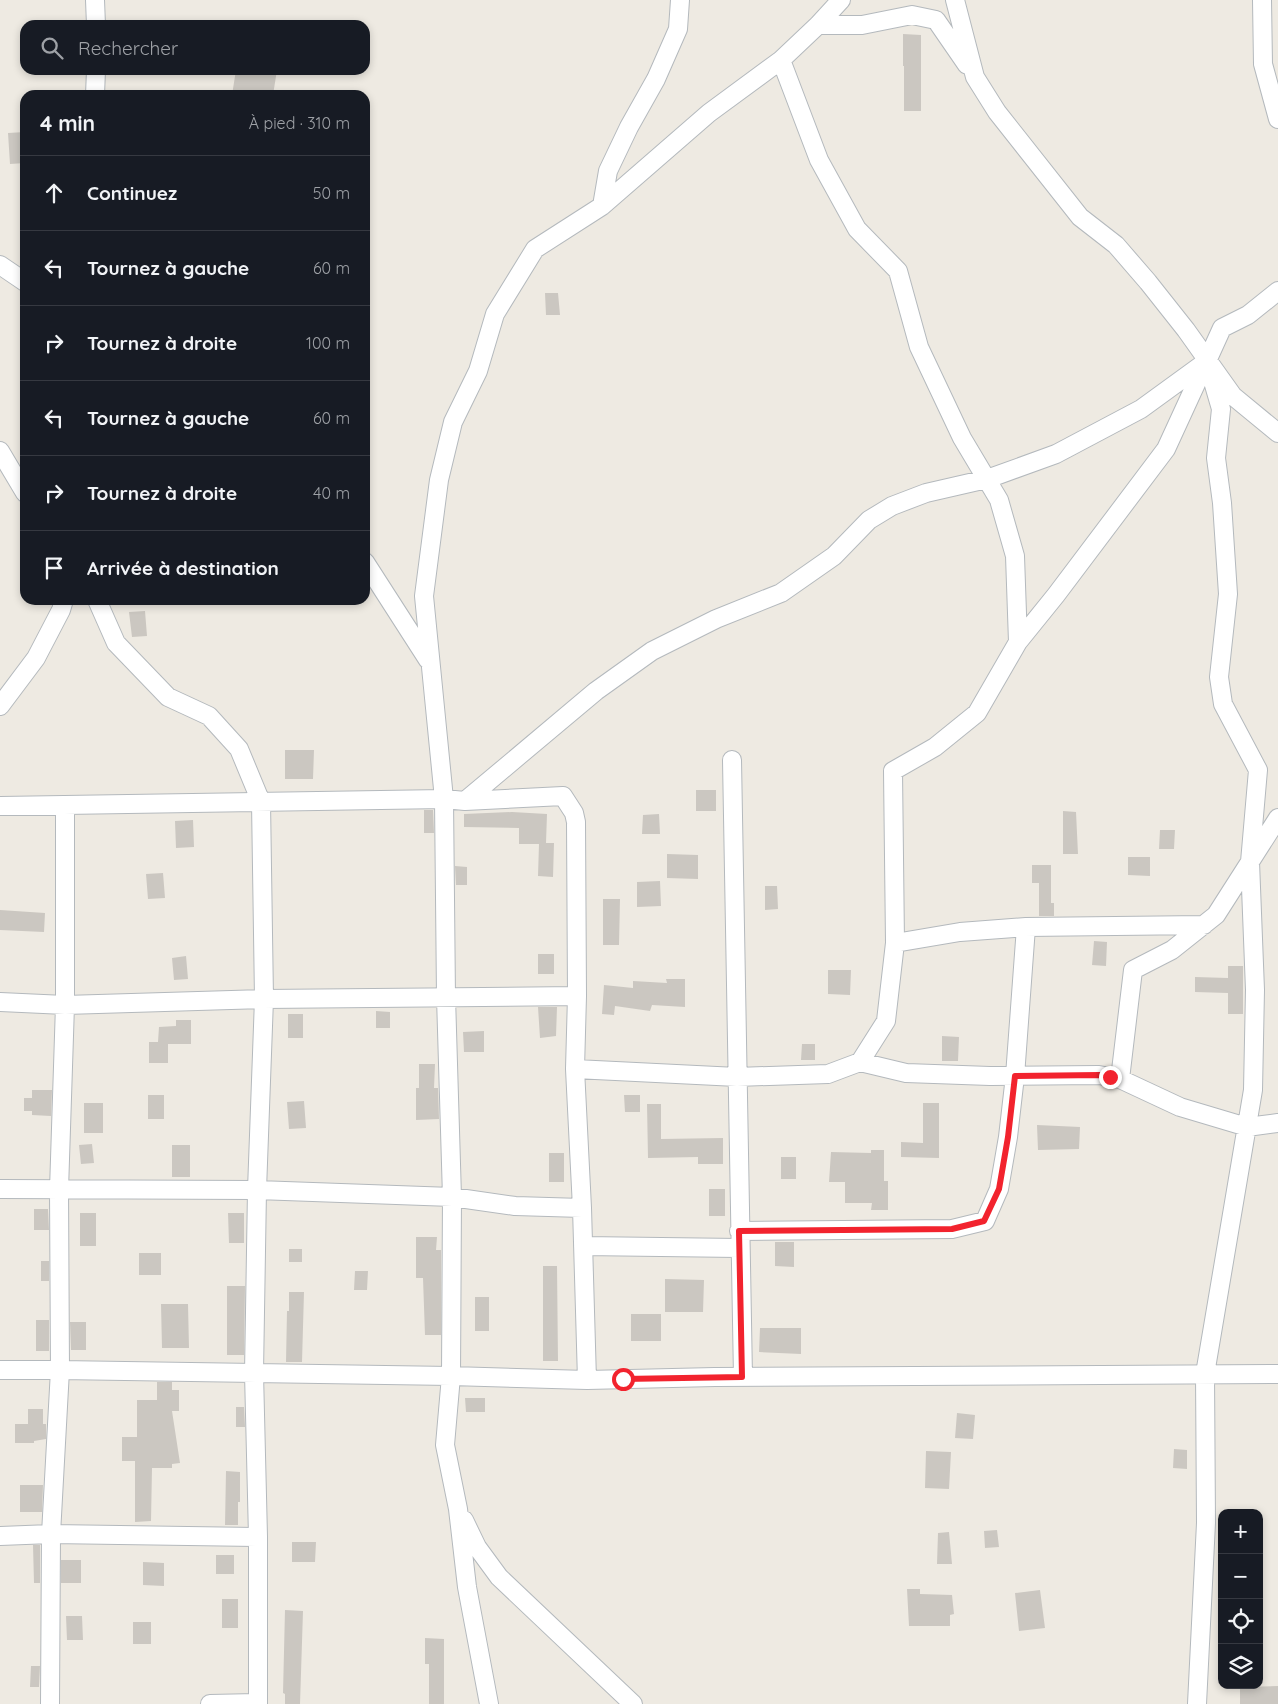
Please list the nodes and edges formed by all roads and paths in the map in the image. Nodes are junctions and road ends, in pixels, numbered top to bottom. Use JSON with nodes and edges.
{"nodes":[{"id":1,"x":95,"y":0,"type":"edge"},
{"id":2,"x":680,"y":0,"type":"edge"},
{"id":3,"x":841,"y":0,"type":"edge"},
{"id":4,"x":955,"y":0,"type":"edge"},
{"id":5,"x":1262,"y":0,"type":"edge"},
{"id":6,"x":96,"y":20,"type":"edge"},
{"id":7,"x":818,"y":25,"type":"junction"},
{"id":8,"x":781,"y":60,"type":"junction"},
{"id":9,"x":96,"y":75,"type":"edge"},
{"id":10,"x":975,"y":77,"type":"junction"},
{"id":11,"x":95,"y":90,"type":"edge"},
{"id":12,"x":1277,"y":113,"type":"edge"},
{"id":13,"x":602,"y":206,"type":"junction"},
{"id":14,"x":0,"y":265,"type":"edge"},
{"id":15,"x":20,"y":279,"type":"edge"},
{"id":16,"x":1278,"y":291,"type":"edge"},
{"id":17,"x":1207,"y":360,"type":"junction"},
{"id":18,"x":1278,"y":433,"type":"edge"},
{"id":19,"x":0,"y":451,"type":"edge"},
{"id":20,"x":986,"y":479,"type":"junction"},
{"id":21,"x":20,"y":485,"type":"edge"},
{"id":22,"x":370,"y":570,"type":"edge"},
{"id":23,"x":62,"y":605,"type":"edge"},
{"id":24,"x":99,"y":605,"type":"edge"},
{"id":25,"x":1018,"y":642,"type":"junction"},
{"id":26,"x":430,"y":662,"type":"junction"},
{"id":27,"x":0,"y":706,"type":"edge"},
{"id":28,"x":732,"y":760,"type":"dead end"},
{"id":29,"x":444,"y":799,"type":"junction"},
{"id":30,"x":466,"y":801,"type":"junction"},
{"id":31,"x":261,"y":802,"type":"junction"},
{"id":32,"x":65,"y":805,"type":"junction"},
{"id":33,"x":0,"y":806,"type":"edge"},
{"id":34,"x":1278,"y":818,"type":"edge"},
{"id":35,"x":1250,"y":862,"type":"junction"},
{"id":36,"x":1204,"y":925,"type":"junction"},
{"id":37,"x":1026,"y":927,"type":"junction"},
{"id":38,"x":895,"y":943,"type":"junction"},
{"id":39,"x":578,"y":996,"type":"junction"},
{"id":40,"x":446,"y":997,"type":"junction"},
{"id":41,"x":264,"y":999,"type":"junction"},
{"id":42,"x":0,"y":1002,"type":"edge"},
{"id":43,"x":65,"y":1005,"type":"junction"},
{"id":44,"x":860,"y":1062,"type":"junction"},
{"id":45,"x":575,"y":1069,"type":"junction"},
{"id":46,"x":1015,"y":1076,"type":"junction"},
{"id":47,"x":737,"y":1077,"type":"junction"},
{"id":48,"x":1120,"y":1079,"type":"junction"},
{"id":49,"x":1278,"y":1123,"type":"edge"},
{"id":50,"x":1247,"y":1127,"type":"junction"},
{"id":51,"x":0,"y":1189,"type":"edge"},
{"id":52,"x":59,"y":1190,"type":"junction"},
{"id":53,"x":257,"y":1190,"type":"junction"},
{"id":54,"x":452,"y":1198,"type":"junction"},
{"id":55,"x":582,"y":1208,"type":"junction"},
{"id":56,"x":739,"y":1240,"type":"junction"},
{"id":57,"x":583,"y":1246,"type":"junction"},
{"id":58,"x":0,"y":1370,"type":"edge"},
{"id":59,"x":60,"y":1370,"type":"junction"},
{"id":60,"x":254,"y":1373,"type":"junction"},
{"id":61,"x":1205,"y":1374,"type":"junction"},
{"id":62,"x":1278,"y":1374,"type":"edge"},
{"id":63,"x":451,"y":1376,"type":"junction"},
{"id":64,"x":742,"y":1377,"type":"junction"},
{"id":65,"x":587,"y":1380,"type":"junction"},
{"id":66,"x":458,"y":1509,"type":"junction"},
{"id":67,"x":51,"y":1534,"type":"junction"},
{"id":68,"x":0,"y":1536,"type":"edge"},
{"id":69,"x":258,"y":1538,"type":"junction"},
{"id":70,"x":258,"y":1703,"type":"edge"},
{"id":71,"x":50,"y":1704,"type":"edge"},
{"id":72,"x":210,"y":1704,"type":"edge"},
{"id":73,"x":489,"y":1704,"type":"edge"},
{"id":74,"x":633,"y":1704,"type":"edge"},
{"id":75,"x":1197,"y":1704,"type":"edge"}],
"edges":[{"from":1,"to":6,"type":"street"},
{"from":2,"to":13,"type":"street"},
{"from":3,"to":7,"type":"street"},
{"from":4,"to":10,"type":"street"},
{"from":5,"to":12,"type":"street"},
{"from":7,"to":8,"type":"street"},
{"from":7,"to":10,"type":"street"},
{"from":8,"to":13,"type":"street"},
{"from":8,"to":20,"type":"street"},
{"from":9,"to":11,"type":"street"},
{"from":10,"to":17,"type":"street"},
{"from":13,"to":26,"type":"street"},
{"from":14,"to":15,"type":"street"},
{"from":16,"to":17,"type":"street"},
{"from":17,"to":18,"type":"street"},
{"from":17,"to":20,"type":"street"},
{"from":17,"to":25,"type":"street"},
{"from":17,"to":35,"type":"street"},
{"from":19,"to":21,"type":"street"},
{"from":20,"to":25,"type":"street"},
{"from":20,"to":30,"type":"street"},
{"from":22,"to":26,"type":"street"},
{"from":23,"to":27,"type":"street"},
{"from":24,"to":31,"type":"street"},
{"from":25,"to":38,"type":"street"},
{"from":26,"to":29,"type":"street"},
{"from":28,"to":47,"type":"street"},
{"from":29,"to":30,"type":"street"},
{"from":29,"to":31,"type":"street"},
{"from":29,"to":40,"type":"street"},
{"from":30,"to":39,"type":"street"},
{"from":31,"to":32,"type":"street"},
{"from":31,"to":41,"type":"street"},
{"from":32,"to":33,"type":"street"},
{"from":32,"to":43,"type":"street"},
{"from":34,"to":35,"type":"street"},
{"from":35,"to":36,"type":"street"},
{"from":35,"to":50,"type":"street"},
{"from":36,"to":37,"type":"street"},
{"from":36,"to":48,"type":"street"},
{"from":37,"to":38,"type":"street"},
{"from":37,"to":46,"type":"street"},
{"from":38,"to":44,"type":"street"},
{"from":39,"to":40,"type":"street"},
{"from":39,"to":45,"type":"street"},
{"from":40,"to":41,"type":"street"},
{"from":40,"to":54,"type":"street"},
{"from":41,"to":43,"type":"street"},
{"from":41,"to":53,"type":"street"},
{"from":42,"to":43,"type":"street"},
{"from":43,"to":52,"type":"street"},
{"from":44,"to":46,"type":"street"},
{"from":44,"to":47,"type":"street"},
{"from":45,"to":47,"type":"street"},
{"from":45,"to":55,"type":"street"},
{"from":46,"to":48,"type":"street"},
{"from":46,"to":56,"type":"street"},
{"from":47,"to":56,"type":"street"},
{"from":48,"to":50,"type":"street"},
{"from":49,"to":50,"type":"street"},
{"from":50,"to":61,"type":"street"},
{"from":51,"to":52,"type":"street"},
{"from":52,"to":53,"type":"street"},
{"from":52,"to":59,"type":"street"},
{"from":53,"to":54,"type":"street"},
{"from":53,"to":60,"type":"street"},
{"from":54,"to":55,"type":"street"},
{"from":54,"to":63,"type":"street"},
{"from":55,"to":57,"type":"street"},
{"from":56,"to":57,"type":"street"},
{"from":56,"to":64,"type":"street"},
{"from":57,"to":65,"type":"street"},
{"from":58,"to":59,"type":"street"},
{"from":59,"to":60,"type":"street"},
{"from":59,"to":67,"type":"street"},
{"from":60,"to":63,"type":"street"},
{"from":60,"to":69,"type":"street"},
{"from":61,"to":62,"type":"street"},
{"from":61,"to":64,"type":"street"},
{"from":61,"to":75,"type":"street"},
{"from":63,"to":65,"type":"street"},
{"from":63,"to":66,"type":"street"},
{"from":64,"to":65,"type":"street"},
{"from":66,"to":73,"type":"street"},
{"from":66,"to":74,"type":"street"},
{"from":67,"to":68,"type":"street"},
{"from":67,"to":69,"type":"street"},
{"from":67,"to":71,"type":"street"},
{"from":69,"to":70,"type":"street"},
{"from":70,"to":72,"type":"street"}]}
